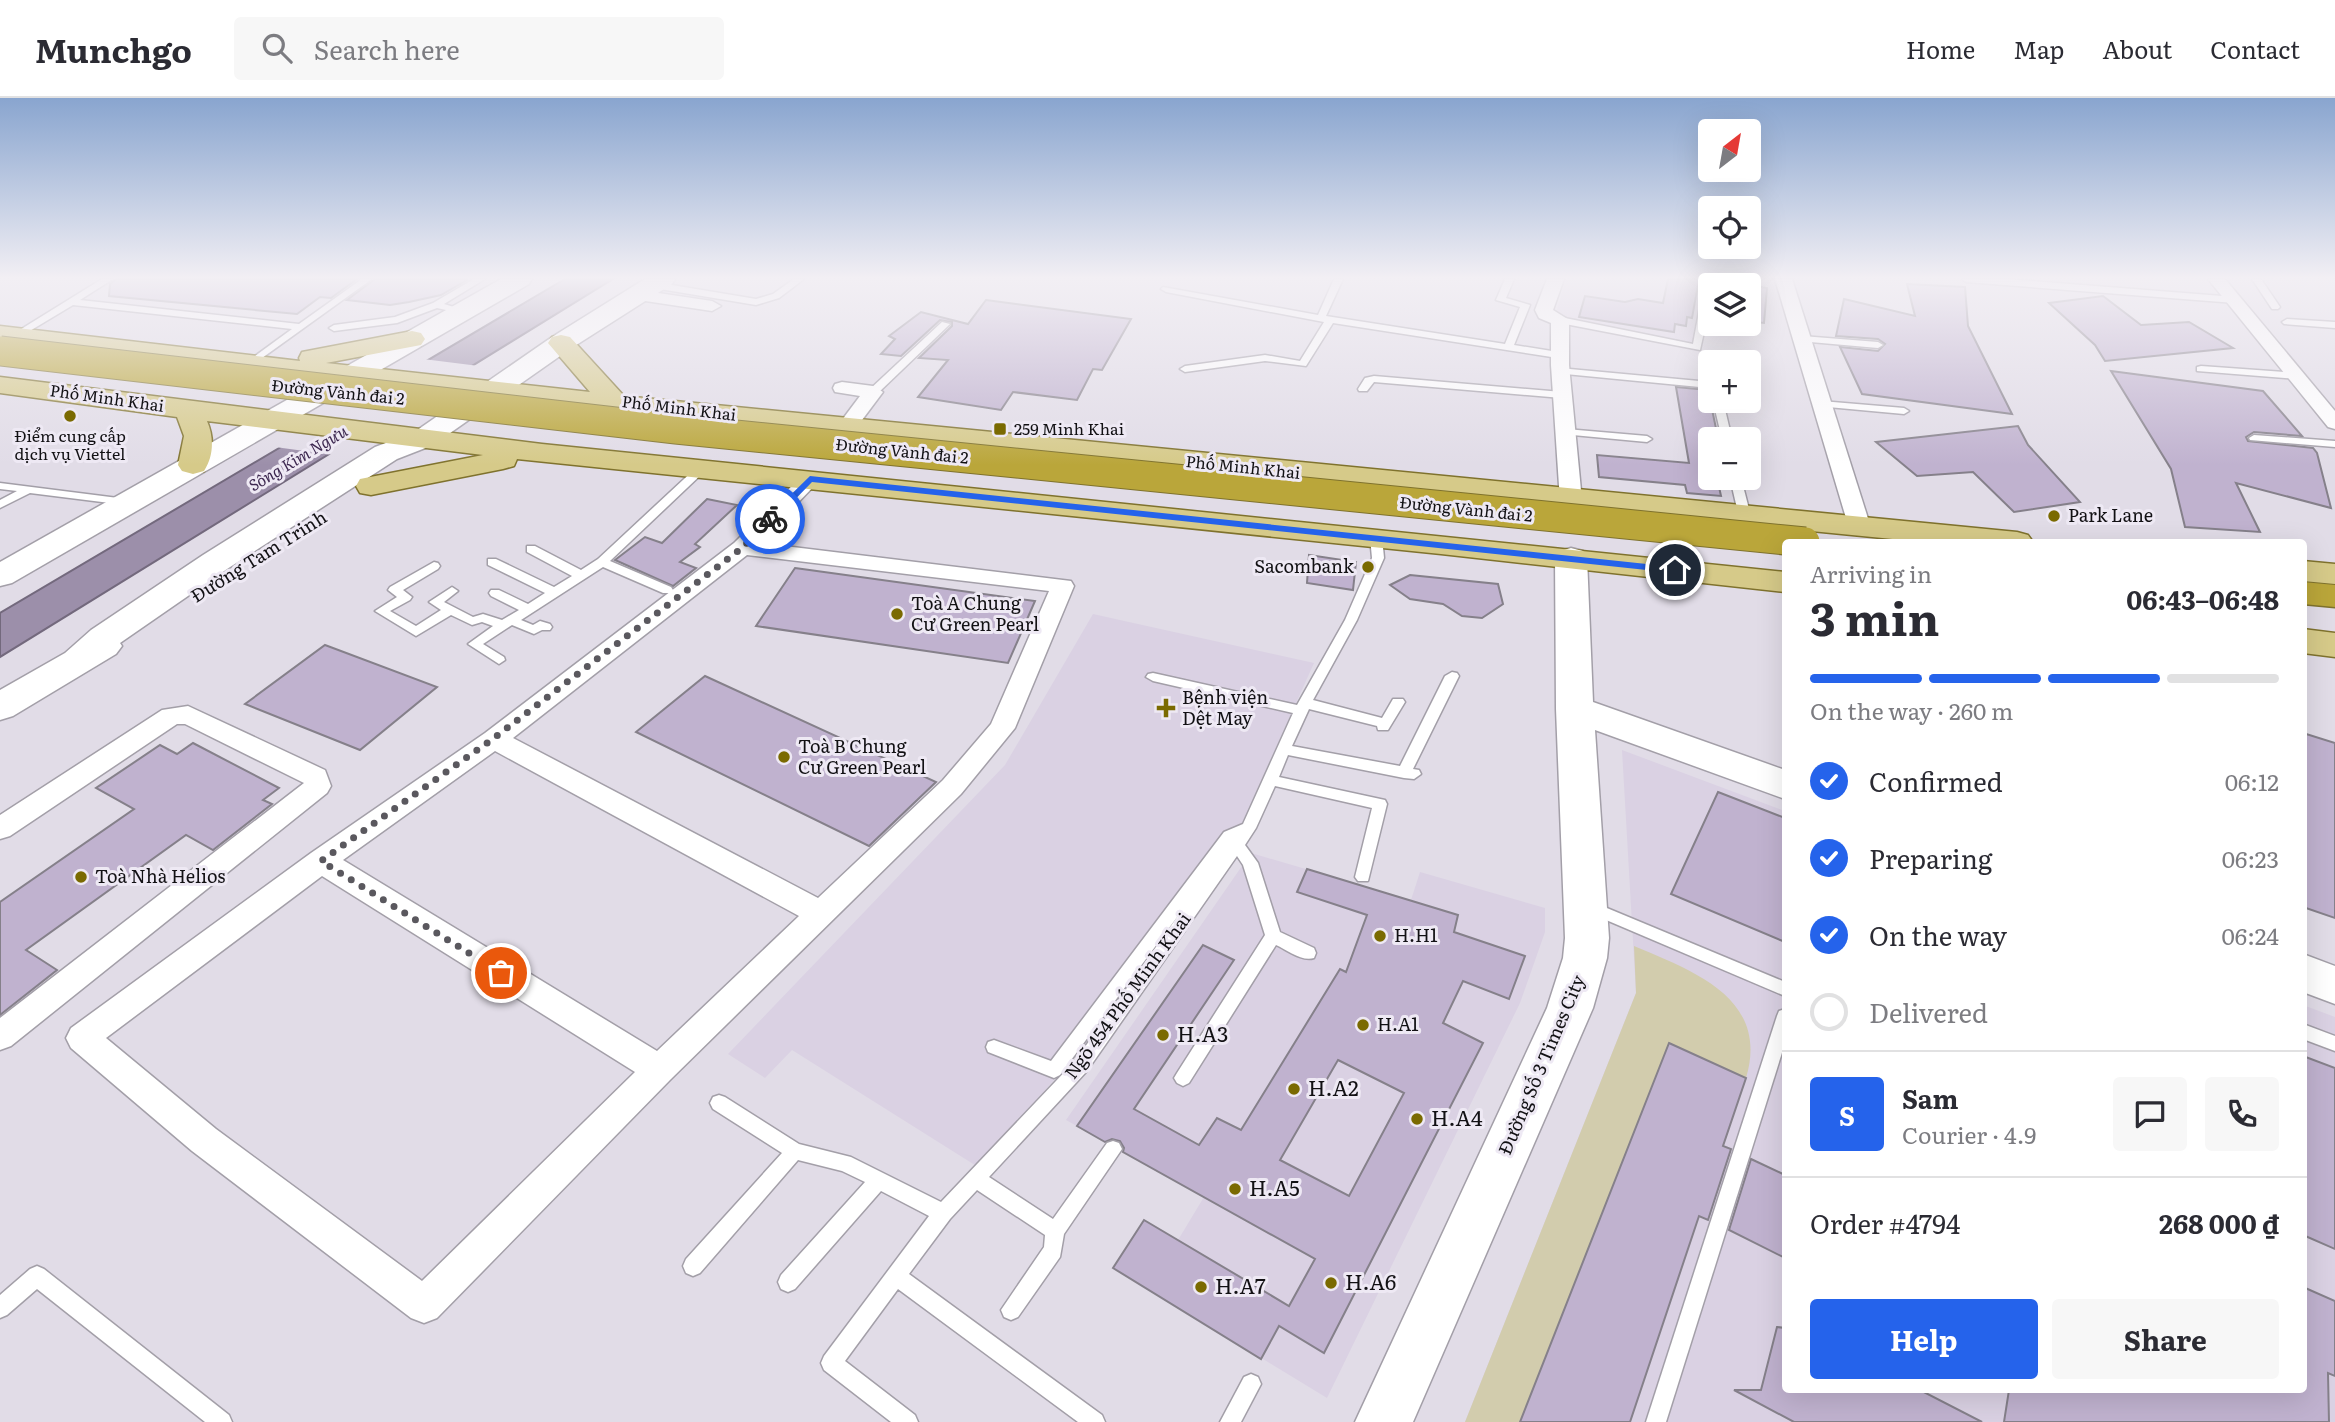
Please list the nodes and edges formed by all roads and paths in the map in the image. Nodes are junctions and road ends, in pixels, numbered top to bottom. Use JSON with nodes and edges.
{"nodes":[{"id":1,"x":10,"y":341,"type":"edge"},
{"id":2,"x":13,"y":341,"type":"edge"},
{"id":3,"x":286,"y":341,"type":"edge"},
{"id":4,"x":401,"y":341,"type":"edge"},
{"id":5,"x":410,"y":341,"type":"edge"},
{"id":6,"x":565,"y":341,"type":"edge"},
{"id":7,"x":927,"y":341,"type":"edge"},
{"id":8,"x":1315,"y":341,"type":"edge"},
{"id":9,"x":1463,"y":341,"type":"edge"},
{"id":10,"x":1511,"y":341,"type":"edge"},
{"id":11,"x":1560,"y":341,"type":"edge"},
{"id":12,"x":1662,"y":341,"type":"edge"},
{"id":13,"x":1698,"y":341,"type":"edge"},
{"id":14,"x":1802,"y":341,"type":"edge"},
{"id":15,"x":1824,"y":341,"type":"edge"},
{"id":16,"x":2268,"y":341,"type":"edge"},
{"id":17,"x":561,"y":343,"type":"junction"},
{"id":18,"x":1878,"y":345,"type":"dead end"},
{"id":19,"x":1508,"y":348,"type":"junction"},
{"id":20,"x":1559,"y":363,"type":"junction"},
{"id":21,"x":261,"y":364,"type":"junction"},
{"id":22,"x":0,"y":368,"type":"edge"},
{"id":23,"x":1185,"y":369,"type":"dead end"},
{"id":24,"x":2200,"y":369,"type":"dead end"},
{"id":25,"x":365,"y":375,"type":"junction"},
{"id":26,"x":2297,"y":376,"type":"junction"},
{"id":27,"x":1698,"y":383,"type":"edge"},
{"id":28,"x":0,"y":385,"type":"edge"},
{"id":29,"x":483,"y":387,"type":"junction"},
{"id":30,"x":842,"y":388,"type":"dead end"},
{"id":31,"x":1363,"y":389,"type":"dead end"},
{"id":32,"x":873,"y":392,"type":"junction"},
{"id":33,"x":1562,"y":395,"type":"junction"},
{"id":34,"x":614,"y":401,"type":"junction"},
{"id":35,"x":1821,"y":404,"type":"junction"},
{"id":36,"x":188,"y":409,"type":"junction"},
{"id":37,"x":1904,"y":411,"type":"dead end"},
{"id":38,"x":283,"y":423,"type":"junction"},
{"id":39,"x":2335,"y":423,"type":"edge"},
{"id":40,"x":846,"y":428,"type":"junction"},
{"id":41,"x":1566,"y":432,"type":"junction"},
{"id":42,"x":2254,"y":438,"type":"dead end"},
{"id":43,"x":423,"y":439,"type":"junction"},
{"id":44,"x":1647,"y":439,"type":"dead end"},
{"id":45,"x":2335,"y":444,"type":"edge"},
{"id":46,"x":541,"y":453,"type":"junction"},
{"id":47,"x":193,"y":465,"type":"junction"},
{"id":48,"x":702,"y":468,"type":"junction"},
{"id":49,"x":810,"y":479,"type":"junction"},
{"id":50,"x":0,"y":486,"type":"edge"},
{"id":51,"x":371,"y":486,"type":"junction"},
{"id":52,"x":28,"y":490,"type":"junction"},
{"id":53,"x":1738,"y":490,"type":"edge"},
{"id":54,"x":1571,"y":500,"type":"junction"},
{"id":55,"x":128,"y":503,"type":"junction"},
{"id":56,"x":0,"y":505,"type":"edge"},
{"id":57,"x":1708,"y":514,"type":"junction"},
{"id":58,"x":1745,"y":517,"type":"junction"},
{"id":59,"x":1860,"y":528,"type":"junction"},
{"id":60,"x":1376,"y":537,"type":"junction"},
{"id":61,"x":1983,"y":539,"type":"edge"},
{"id":62,"x":1782,"y":540,"type":"edge"},
{"id":63,"x":742,"y":548,"type":"junction"},
{"id":64,"x":531,"y":549,"type":"dead end"},
{"id":65,"x":1571,"y":558,"type":"junction"},
{"id":66,"x":492,"y":562,"type":"dead end"},
{"id":67,"x":601,"y":562,"type":"junction"},
{"id":68,"x":1782,"y":562,"type":"edge"},
{"id":69,"x":434,"y":566,"type":"dead end"},
{"id":70,"x":2307,"y":570,"type":"edge"},
{"id":71,"x":2335,"y":574,"type":"edge"},
{"id":72,"x":580,"y":575,"type":"junction"},
{"id":73,"x":1722,"y":575,"type":"junction"},
{"id":74,"x":0,"y":576,"type":"edge"},
{"id":75,"x":1782,"y":582,"type":"edge"},
{"id":76,"x":1063,"y":586,"type":"joint"},
{"id":77,"x":667,"y":590,"type":"dead end"},
{"id":78,"x":452,"y":591,"type":"dead end"},
{"id":79,"x":553,"y":592,"type":"junction"},
{"id":80,"x":495,"y":593,"type":"dead end"},
{"id":81,"x":2307,"y":593,"type":"edge"},
{"id":82,"x":2335,"y":596,"type":"edge"},
{"id":83,"x":528,"y":609,"type":"junction"},
{"id":84,"x":450,"y":610,"type":"junction"},
{"id":85,"x":2307,"y":615,"type":"edge"},
{"id":86,"x":2335,"y":618,"type":"edge"},
{"id":87,"x":507,"y":622,"type":"junction"},
{"id":88,"x":546,"y":627,"type":"dead end"},
{"id":89,"x":2307,"y":642,"type":"edge"},
{"id":90,"x":2335,"y":645,"type":"edge"},
{"id":91,"x":80,"y":658,"type":"junction"},
{"id":92,"x":499,"y":660,"type":"dead end"},
{"id":93,"x":1452,"y":676,"type":"dead end"},
{"id":94,"x":1153,"y":677,"type":"dead end"},
{"id":95,"x":1398,"y":702,"type":"dead end"},
{"id":96,"x":0,"y":707,"type":"edge"},
{"id":97,"x":1303,"y":707,"type":"junction"},
{"id":98,"x":1575,"y":709,"type":"junction"},
{"id":99,"x":494,"y":738,"type":"junction"},
{"id":100,"x":1284,"y":749,"type":"junction"},
{"id":101,"x":1270,"y":780,"type":"junction"},
{"id":102,"x":1782,"y":784,"type":"edge"},
{"id":103,"x":0,"y":828,"type":"edge"},
{"id":104,"x":1249,"y":828,"type":"junction"},
{"id":105,"x":904,"y":832,"type":"joint"},
{"id":106,"x":1237,"y":844,"type":"junction"},
{"id":107,"x":321,"y":861,"type":"junction"},
{"id":108,"x":1363,"y":877,"type":"dead end"},
{"id":109,"x":1586,"y":905,"type":"junction"},
{"id":110,"x":820,"y":914,"type":"junction"},
{"id":111,"x":1273,"y":936,"type":"junction"},
{"id":112,"x":1308,"y":953,"type":"dead end"},
{"id":113,"x":2307,"y":974,"type":"edge"},
{"id":114,"x":2335,"y":985,"type":"edge"},
{"id":115,"x":1782,"y":988,"type":"edge"},
{"id":116,"x":1782,"y":1025,"type":"edge"},
{"id":117,"x":2307,"y":1033,"type":"edge"},
{"id":118,"x":0,"y":1036,"type":"edge"},
{"id":119,"x":2335,"y":1044,"type":"edge"},
{"id":120,"x":994,"y":1047,"type":"dead end"},
{"id":121,"x":659,"y":1070,"type":"junction"},
{"id":122,"x":1183,"y":1078,"type":"dead end"},
{"id":123,"x":719,"y":1103,"type":"dead end"},
{"id":124,"x":1113,"y":1149,"type":"dead end"},
{"id":125,"x":795,"y":1151,"type":"junction"},
{"id":126,"x":977,"y":1179,"type":"junction"},
{"id":127,"x":879,"y":1180,"type":"junction"},
{"id":128,"x":943,"y":1213,"type":"junction"},
{"id":129,"x":1055,"y":1231,"type":"junction"},
{"id":130,"x":693,"y":1266,"type":"dead end"},
{"id":131,"x":896,"y":1276,"type":"junction"},
{"id":132,"x":788,"y":1282,"type":"dead end"},
{"id":133,"x":0,"y":1308,"type":"edge"},
{"id":134,"x":1011,"y":1310,"type":"dead end"},
{"id":135,"x":1251,"y":1384,"type":"dead end"},
{"id":136,"x":219,"y":1421,"type":"edge"},
{"id":137,"x":908,"y":1422,"type":"edge"},
{"id":138,"x":1096,"y":1422,"type":"edge"},
{"id":139,"x":1230,"y":1422,"type":"edge"},
{"id":140,"x":1384,"y":1422,"type":"edge"},
{"id":141,"x":1656,"y":1422,"type":"edge"}],
"edges":[{"from":1,"to":62,"type":"highway","name":"Đường Vành đai 2","bridge":true},
{"from":2,"to":21,"type":"main road"},
{"from":3,"to":21,"type":"lane"},
{"from":4,"to":21,"type":"main road"},
{"from":5,"to":25,"type":"main road"},
{"from":6,"to":17,"type":"main road","name":"Đường Tam Trinh"},
{"from":7,"to":32,"type":"lane"},
{"from":8,"to":23,"type":"lane"},
{"from":9,"to":19,"type":"lane"},
{"from":10,"to":19,"type":"lane"},
{"from":11,"to":20,"type":"street"},
{"from":12,"to":13,"type":"lane"},
{"from":14,"to":35,"type":"street"},
{"from":15,"to":18,"type":"lane"},
{"from":16,"to":26,"type":"street"},
{"from":17,"to":29,"type":"main road","name":"Đường Tam Trinh"},
{"from":17,"to":34,"type":"main road"},
{"from":19,"to":20,"type":"lane"},
{"from":20,"to":27,"type":"lane"},
{"from":20,"to":33,"type":"street"},
{"from":21,"to":25,"type":"main road"},
{"from":22,"to":68,"type":"highway","name":"Đường Vành đai 2"},
{"from":24,"to":26,"type":"lane"},
{"from":25,"to":29,"type":"main road","name":"Phố Minh Khai"},
{"from":25,"to":38,"type":"main road"},
{"from":26,"to":39,"type":"street"},
{"from":28,"to":36,"type":"main road","name":"Phố Minh Khai"},
{"from":29,"to":34,"type":"main road","name":"Phố Minh Khai"},
{"from":29,"to":43,"type":"main road","name":"Đường Tam Trinh"},
{"from":30,"to":32,"type":"street"},
{"from":31,"to":33,"type":"lane"},
{"from":32,"to":40,"type":"street"},
{"from":33,"to":41,"type":"street"},
{"from":34,"to":40,"type":"main road","name":"Phố Minh Khai"},
{"from":35,"to":37,"type":"lane"},
{"from":35,"to":59,"type":"street"},
{"from":36,"to":38,"type":"main road","name":"Phố Minh Khai"},
{"from":36,"to":47,"type":"main road"},
{"from":38,"to":43,"type":"main road","name":"Phố Minh Khai"},
{"from":38,"to":47,"type":"main road"},
{"from":40,"to":54,"type":"main road","name":"Phố Minh Khai"},
{"from":41,"to":44,"type":"lane"},
{"from":41,"to":54,"type":"street"},
{"from":42,"to":45,"type":"lane"},
{"from":43,"to":46,"type":"main road"},
{"from":43,"to":51,"type":"main road","name":"Đường Tam Trinh"},
{"from":43,"to":91,"type":"main road","name":"Đường Tam Trinh"},
{"from":46,"to":48,"type":"main road"},
{"from":46,"to":51,"type":"main road"},
{"from":47,"to":55,"type":"main road"},
{"from":48,"to":49,"type":"main road"},
{"from":48,"to":67,"type":"lane"},
{"from":49,"to":60,"type":"main road"},
{"from":49,"to":63,"type":"street"},
{"from":50,"to":52,"type":"lane"},
{"from":51,"to":91,"type":"main road","name":"Đường Tam Trinh"},
{"from":52,"to":55,"type":"lane"},
{"from":52,"to":56,"type":"lane"},
{"from":53,"to":58,"type":"lane"},
{"from":54,"to":57,"type":"main road","name":"Phố Minh Khai"},
{"from":54,"to":65,"type":"main road"},
{"from":55,"to":74,"type":"main road"},
{"from":57,"to":58,"type":"main road","name":"Phố Minh Khai"},
{"from":57,"to":73,"type":"main road"},
{"from":58,"to":59,"type":"main road","name":"Phố Minh Khai"},
{"from":59,"to":61,"type":"main road","name":"Phố Minh Khai"},
{"from":60,"to":65,"type":"main road"},
{"from":60,"to":97,"type":"lane","name":"Ngõ 454 Phố Minh Khai"},
{"from":63,"to":76,"type":"street"},
{"from":63,"to":99,"type":"street"},
{"from":64,"to":72,"type":"lane"},
{"from":65,"to":73,"type":"main road"},
{"from":65,"to":98,"type":"main road","name":"Đường Số 3 Times City"},
{"from":66,"to":79,"type":"lane"},
{"from":67,"to":72,"type":"lane"},
{"from":67,"to":77,"type":"lane"},
{"from":69,"to":84,"type":"lane"},
{"from":70,"to":71,"type":"main road"},
{"from":72,"to":79,"type":"lane"},
{"from":73,"to":75,"type":"main road"},
{"from":76,"to":105,"type":"street"},
{"from":78,"to":84,"type":"lane"},
{"from":79,"to":83,"type":"lane"},
{"from":80,"to":83,"type":"lane"},
{"from":81,"to":82,"type":"highway"},
{"from":83,"to":87,"type":"lane"},
{"from":84,"to":87,"type":"lane"},
{"from":85,"to":86,"type":"highway"},
{"from":87,"to":88,"type":"lane"},
{"from":87,"to":92,"type":"lane"},
{"from":89,"to":90,"type":"main road"},
{"from":91,"to":96,"type":"main road","name":"Đường Tam Trinh"},
{"from":93,"to":100,"type":"lane"},
{"from":94,"to":97,"type":"lane"},
{"from":95,"to":97,"type":"lane"},
{"from":97,"to":100,"type":"lane","name":"Ngõ 454 Phố Minh Khai"},
{"from":98,"to":102,"type":"main road"},
{"from":98,"to":109,"type":"main road","name":"Đường Số 3 Times City"},
{"from":99,"to":107,"type":"street"},
{"from":99,"to":110,"type":"street"},
{"from":100,"to":101,"type":"lane","name":"Ngõ 454 Phố Minh Khai"},
{"from":101,"to":104,"type":"lane","name":"Ngõ 454 Phố Minh Khai"},
{"from":101,"to":108,"type":"lane"},
{"from":103,"to":118,"type":"street"},
{"from":104,"to":106,"type":"lane","name":"Ngõ 454 Phố Minh Khai"},
{"from":104,"to":120,"type":"lane"},
{"from":105,"to":110,"type":"street"},
{"from":106,"to":111,"type":"lane"},
{"from":106,"to":126,"type":"lane","name":"Ngõ 454 Phố Minh Khai"},
{"from":107,"to":121,"type":"street"},
{"from":107,"to":121,"type":"street"},
{"from":109,"to":115,"type":"lane"},
{"from":109,"to":140,"type":"main road","name":"Đường Số 3 Times City"},
{"from":110,"to":121,"type":"street"},
{"from":111,"to":112,"type":"lane"},
{"from":111,"to":122,"type":"lane"},
{"from":113,"to":114,"type":"main road"},
{"from":116,"to":141,"type":"lane"},
{"from":117,"to":119,"type":"lane"},
{"from":123,"to":125,"type":"lane"},
{"from":124,"to":129,"type":"lane"},
{"from":125,"to":127,"type":"lane"},
{"from":125,"to":130,"type":"lane"},
{"from":126,"to":128,"type":"lane","name":"Ngõ 454 Phố Minh Khai"},
{"from":126,"to":129,"type":"lane"},
{"from":127,"to":128,"type":"lane"},
{"from":127,"to":132,"type":"lane"},
{"from":128,"to":131,"type":"lane","name":"Ngõ 454 Phố Minh Khai"},
{"from":129,"to":134,"type":"lane"},
{"from":131,"to":137,"type":"lane","name":"Ngõ 454 Phố Minh Khai"},
{"from":131,"to":138,"type":"lane"},
{"from":133,"to":136,"type":"lane"},
{"from":135,"to":139,"type":"lane"}]}
